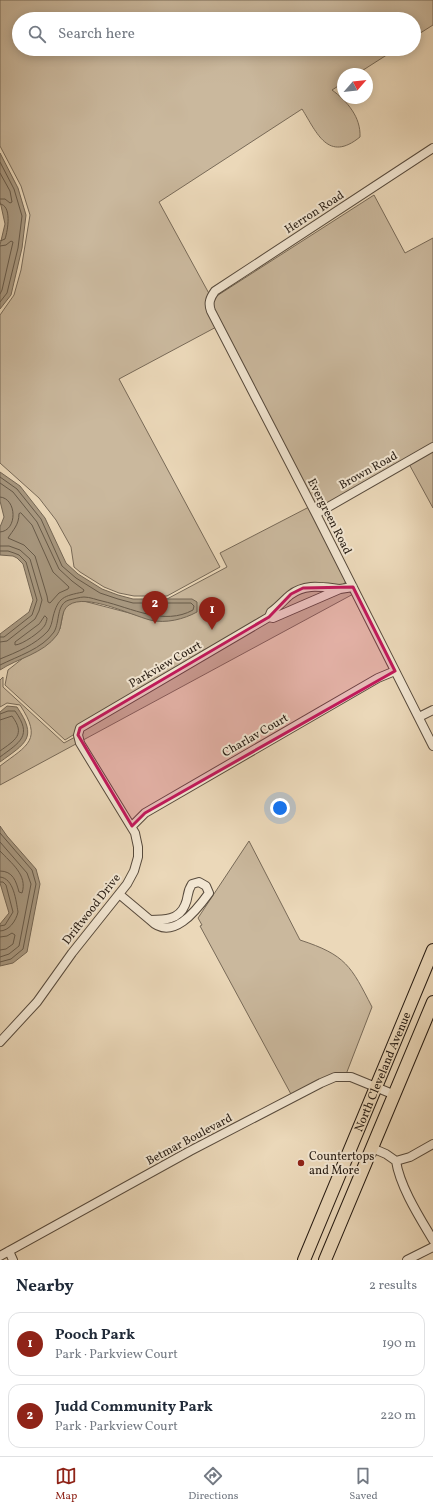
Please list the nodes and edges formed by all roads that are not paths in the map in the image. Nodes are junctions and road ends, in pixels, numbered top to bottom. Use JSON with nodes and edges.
{"nodes":[{"id":1,"x":433,"y":148,"type":"edge"},
{"id":2,"x":210,"y":297,"type":"joint"},
{"id":3,"x":433,"y":447,"type":"edge"},
{"id":4,"x":316,"y":514,"type":"junction"},
{"id":5,"x":353,"y":587,"type":"junction"},
{"id":6,"x":340,"y":589,"type":"junction"},
{"id":7,"x":269,"y":617,"type":"junction"},
{"id":8,"x":395,"y":671,"type":"junction"},
{"id":9,"x":433,"y":710,"type":"edge"},
{"id":10,"x":419,"y":717,"type":"junction"},
{"id":11,"x":78,"y":735,"type":"joint"},
{"id":12,"x":433,"y":746,"type":"edge"},
{"id":13,"x":132,"y":826,"type":"junction"},
{"id":14,"x":119,"y":894,"type":"junction"},
{"id":15,"x":184,"y":908,"type":"junction"},
{"id":16,"x":191,"y":913,"type":"junction"},
{"id":17,"x":150,"y":920,"type":"junction"},
{"id":18,"x":433,"y":950,"type":"edge"},
{"id":19,"x":428,"y":975,"type":"edge"},
{"id":20,"x":433,"y":1002,"type":"edge"},
{"id":21,"x":0,"y":1042,"type":"edge"},
{"id":22,"x":376,"y":1087,"type":"junction"},
{"id":23,"x":395,"y":1095,"type":"junction"},
{"id":24,"x":433,"y":1144,"type":"edge"},
{"id":25,"x":372,"y":1148,"type":"junction"},
{"id":26,"x":396,"y":1161,"type":"junction"},
{"id":27,"x":433,"y":1240,"type":"edge"},
{"id":28,"x":433,"y":1247,"type":"edge"},
{"id":29,"x":9,"y":1251,"type":"junction"},
{"id":30,"x":0,"y":1256,"type":"edge"},
{"id":31,"x":13,"y":1260,"type":"edge"},
{"id":32,"x":304,"y":1260,"type":"edge"},
{"id":33,"x":325,"y":1260,"type":"edge"},
{"id":34,"x":407,"y":1260,"type":"edge"}],
"edges":[{"from":1,"to":2,"type":"street","name":"Herron Road"},
{"from":2,"to":4,"type":"street","name":"Evergreen Road"},
{"from":3,"to":4,"type":"street","name":"Brown Road"},
{"from":4,"to":5,"type":"street","name":"Evergreen Road"},
{"from":5,"to":6,"type":"street","name":"Parkview Court"},
{"from":5,"to":8,"type":"street","name":"Evergreen Road"},
{"from":6,"to":7,"type":"street","name":"Parkview Court"},
{"from":6,"to":7,"type":"street","name":"Parkview Court"},
{"from":7,"to":11,"type":"street","name":"Parkview Court"},
{"from":8,"to":10,"type":"street","name":"Evergreen Road"},
{"from":8,"to":13,"type":"street","name":"Charlav Court"},
{"from":9,"to":10,"type":"street"},
{"from":10,"to":12,"type":"street","name":"Evergreen Road"},
{"from":11,"to":13,"type":"street","name":"Driftwood Drive"},
{"from":13,"to":14,"type":"street","name":"Driftwood Drive"},
{"from":14,"to":17,"type":"street"},
{"from":14,"to":21,"type":"street","name":"Driftwood Drive"},
{"from":15,"to":16,"type":"street"},
{"from":15,"to":16,"type":"street"},
{"from":15,"to":17,"type":"street"},
{"from":16,"to":17,"type":"street"},
{"from":18,"to":19,"type":"main road","name":"North Cleveland Avenue"},
{"from":19,"to":22,"type":"main road","name":"North Cleveland Avenue"},
{"from":20,"to":23,"type":"main road","name":"North Cleveland Avenue"},
{"from":22,"to":23,"type":"street","name":"Betmar Boulevard"},
{"from":22,"to":29,"type":"street","name":"Betmar Boulevard"},
{"from":22,"to":32,"type":"main road","name":"North Cleveland Avenue"},
{"from":23,"to":25,"type":"main road","name":"North Cleveland Avenue"},
{"from":24,"to":26,"type":"street"},
{"from":25,"to":26,"type":"street"},
{"from":25,"to":33,"type":"main road","name":"North Cleveland Avenue"},
{"from":26,"to":27,"type":"street"},
{"from":28,"to":34,"type":"street"},
{"from":29,"to":30,"type":"street","name":"Betmar Boulevard"},
{"from":29,"to":31,"type":"street"}]}
